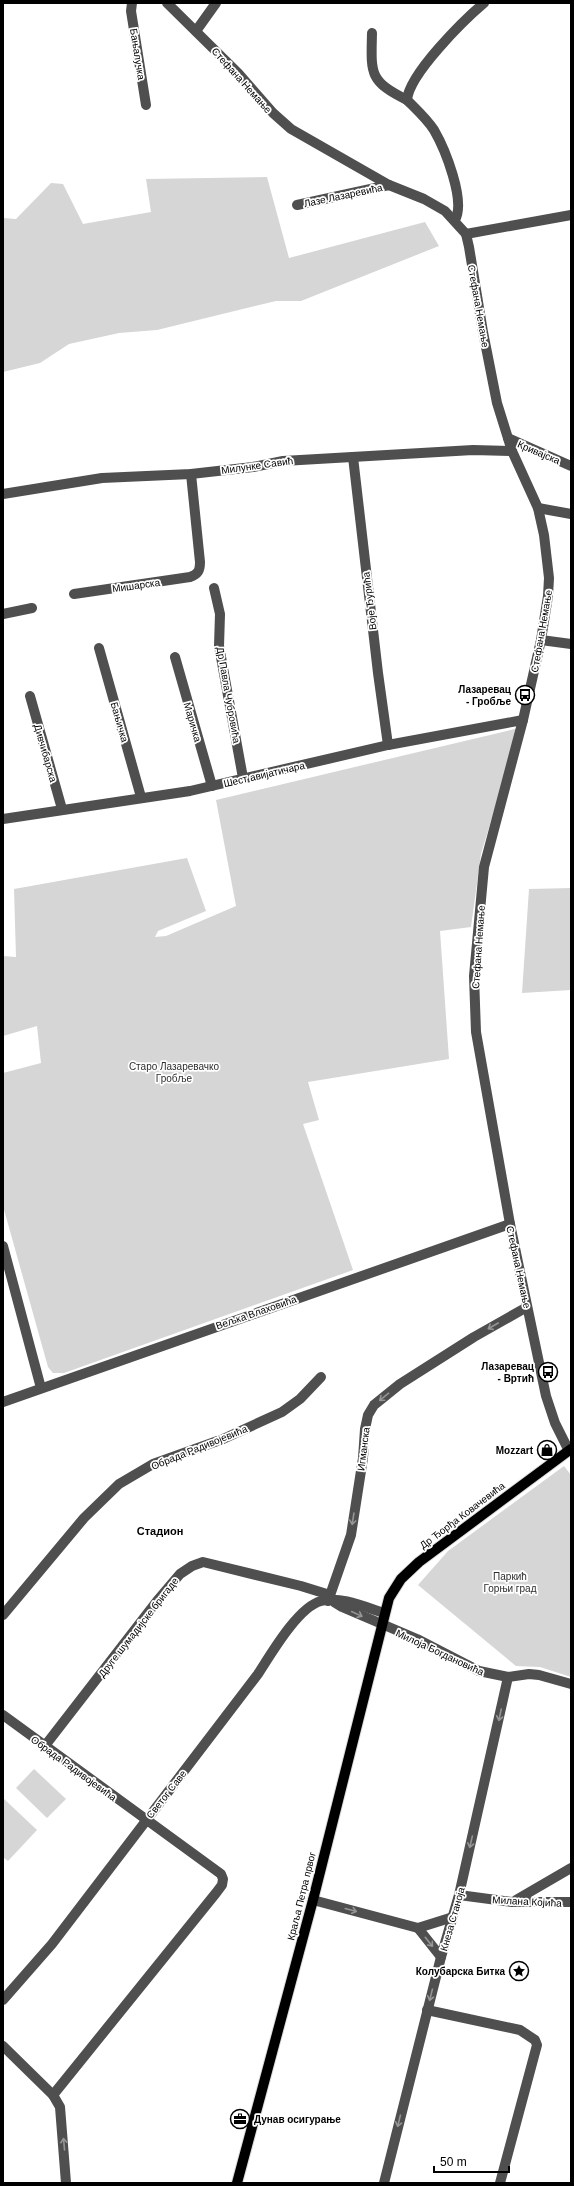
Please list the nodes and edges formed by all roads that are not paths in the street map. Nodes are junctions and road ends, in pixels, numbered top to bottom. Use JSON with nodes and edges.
{"nodes":[{"id":1,"x":132,"y":3,"type":"edge"},
{"id":2,"x":167,"y":3,"type":"edge"},
{"id":3,"x":216,"y":3,"type":"edge"},
{"id":4,"x":484,"y":3,"type":"edge"},
{"id":5,"x":196,"y":31,"type":"junction"},
{"id":6,"x":372,"y":33,"type":"dead end"},
{"id":7,"x":407,"y":100,"type":"junction"},
{"id":8,"x":146,"y":105,"type":"dead end"},
{"id":9,"x":388,"y":185,"type":"junction"},
{"id":10,"x":297,"y":205,"type":"dead end"},
{"id":11,"x":571,"y":215,"type":"edge"},
{"id":12,"x":455,"y":220,"type":"junction"},
{"id":13,"x":466,"y":234,"type":"junction"},
{"id":14,"x":508,"y":438,"type":"junction"},
{"id":15,"x":512,"y":451,"type":"junction"},
{"id":16,"x":353,"y":457,"type":"junction"},
{"id":17,"x":571,"y":466,"type":"edge"},
{"id":18,"x":191,"y":474,"type":"junction"},
{"id":19,"x":3,"y":494,"type":"edge"},
{"id":20,"x":538,"y":508,"type":"junction"},
{"id":21,"x":571,"y":514,"type":"edge"},
{"id":22,"x":214,"y":588,"type":"dead end"},
{"id":23,"x":74,"y":594,"type":"dead end"},
{"id":24,"x":32,"y":608,"type":"dead end"},
{"id":25,"x":3,"y":614,"type":"edge"},
{"id":26,"x":540,"y":640,"type":"junction"},
{"id":27,"x":571,"y":644,"type":"edge"},
{"id":28,"x":99,"y":648,"type":"dead end"},
{"id":29,"x":175,"y":657,"type":"dead end"},
{"id":30,"x":30,"y":696,"type":"dead end"},
{"id":31,"x":523,"y":720,"type":"junction"},
{"id":32,"x":388,"y":745,"type":"junction"},
{"id":33,"x":243,"y":778,"type":"junction"},
{"id":34,"x":212,"y":786,"type":"junction"},
{"id":35,"x":141,"y":797,"type":"junction"},
{"id":36,"x":62,"y":809,"type":"junction"},
{"id":37,"x":3,"y":819,"type":"edge"},
{"id":38,"x":510,"y":1224,"type":"junction"},
{"id":39,"x":3,"y":1246,"type":"edge"},
{"id":40,"x":527,"y":1307,"type":"junction"},
{"id":41,"x":321,"y":1377,"type":"dead end"},
{"id":42,"x":41,"y":1388,"type":"junction"},
{"id":43,"x":3,"y":1402,"type":"edge"},
{"id":44,"x":570,"y":1450,"type":"edge"},
{"id":45,"x":331,"y":1599,"type":"junction"},
{"id":46,"x":384,"y":1613,"type":"junction"},
{"id":47,"x":3,"y":1615,"type":"edge"},
{"id":48,"x":381,"y":1625,"type":"junction"},
{"id":49,"x":508,"y":1677,"type":"junction"},
{"id":50,"x":571,"y":1684,"type":"edge"},
{"id":51,"x":3,"y":1715,"type":"edge"},
{"id":52,"x":44,"y":1746,"type":"junction"},
{"id":53,"x":146,"y":1820,"type":"junction"},
{"id":54,"x":571,"y":1868,"type":"edge"},
{"id":55,"x":459,"y":1895,"type":"junction"},
{"id":56,"x":313,"y":1900,"type":"junction"},
{"id":57,"x":512,"y":1902,"type":"junction"},
{"id":58,"x":571,"y":1902,"type":"edge"},
{"id":59,"x":453,"y":1917,"type":"junction"},
{"id":60,"x":418,"y":1928,"type":"junction"},
{"id":61,"x":441,"y":1956,"type":"junction"},
{"id":62,"x":3,"y":2000,"type":"edge"},
{"id":63,"x":427,"y":2010,"type":"junction"},
{"id":64,"x":3,"y":2046,"type":"edge"},
{"id":65,"x":53,"y":2095,"type":"junction"},
{"id":66,"x":66,"y":2183,"type":"edge"},
{"id":67,"x":237,"y":2183,"type":"edge"},
{"id":68,"x":384,"y":2183,"type":"edge"},
{"id":69,"x":500,"y":2183,"type":"edge"}],
"edges":[{"from":1,"to":8,"type":"street","name":"Бањалучка"},
{"from":2,"to":5,"type":"street","name":"Стефана Немање"},
{"from":3,"to":5,"type":"street"},
{"from":4,"to":7,"type":"street"},
{"from":5,"to":9,"type":"street","name":"Стефана Немање"},
{"from":6,"to":7,"type":"street"},
{"from":7,"to":12,"type":"street"},
{"from":9,"to":10,"type":"street","name":"Лазе Лазаревића"},
{"from":9,"to":12,"type":"street","name":"Стефана Немање"},
{"from":11,"to":13,"type":"street"},
{"from":12,"to":13,"type":"street","name":"Стефана Немање"},
{"from":13,"to":14,"type":"street","name":"Стефана Немање"},
{"from":14,"to":15,"type":"street","name":"Стефана Немање"},
{"from":14,"to":17,"type":"street","name":"Кривајска"},
{"from":15,"to":16,"type":"street","name":"Милунке Савић"},
{"from":15,"to":20,"type":"street","name":"Стефана Немање"},
{"from":16,"to":18,"type":"street","name":"Милунке Савић"},
{"from":16,"to":32,"type":"street","name":"Воје Ђурића"},
{"from":18,"to":19,"type":"street","name":"Милунке Савић"},
{"from":18,"to":23,"type":"street","name":"Мишарска"},
{"from":20,"to":21,"type":"street"},
{"from":20,"to":26,"type":"street","name":"Стефана Немање"},
{"from":22,"to":33,"type":"street","name":"Др Павла Чубровића"},
{"from":24,"to":25,"type":"street"},
{"from":26,"to":27,"type":"street"},
{"from":26,"to":31,"type":"street","name":"Стефана Немање"},
{"from":28,"to":35,"type":"street","name":"Бањичка"},
{"from":29,"to":34,"type":"street","name":"Маричка"},
{"from":30,"to":36,"type":"street","name":"Дивчибарска"},
{"from":31,"to":32,"type":"street","name":"Шест авијатичара"},
{"from":31,"to":38,"type":"street","name":"Стефана Немање"},
{"from":32,"to":33,"type":"street","name":"Шест авијатичара"},
{"from":33,"to":34,"type":"street","name":"Шест авијатичара"},
{"from":34,"to":35,"type":"street","name":"Шест авијатичара"},
{"from":35,"to":36,"type":"street","name":"Шест авијатичара"},
{"from":36,"to":37,"type":"street","name":"Шест авијатичара"},
{"from":38,"to":40,"type":"street","name":"Стефана Немање"},
{"from":38,"to":42,"type":"street","name":"Вељка Влаховића"},
{"from":39,"to":42,"type":"street"},
{"from":40,"to":44,"type":"street","name":"Стефана Немање"},
{"from":40,"to":45,"type":"street","name":"Игманска","one_way":true},
{"from":41,"to":47,"type":"street","name":"Обрада Радивојевића"},
{"from":42,"to":43,"type":"street","name":"Вељка Влаховића"},
{"from":44,"to":46,"type":"main road","name":"Др Ђорђа Ковачевића"},
{"from":45,"to":46,"type":"street","name":"Друге шумадијске бригаде"},
{"from":45,"to":48,"type":"street","name":"Друге шумадијске бригаде","one_way":true},
{"from":45,"to":52,"type":"street","name":"Друге шумадијске бригаде"},
{"from":45,"to":53,"type":"street","name":"Светог Саве"},
{"from":46,"to":48,"type":"main road","name":"Краља Петра првог"},
{"from":48,"to":49,"type":"street","name":"Милоја Богдановића"},
{"from":48,"to":56,"type":"main road","name":"Краља Петра првог"},
{"from":49,"to":50,"type":"street","name":"Милоја Богдановића"},
{"from":49,"to":55,"type":"street","name":"Кнеза Станоја","one_way":true},
{"from":51,"to":52,"type":"street","name":"Обрада Радивојевића"},
{"from":52,"to":53,"type":"street","name":"Обрада Радивојевића"},
{"from":53,"to":62,"type":"street","name":"Светог Саве"},
{"from":53,"to":65,"type":"street","name":"Обрада Радивојевића"},
{"from":54,"to":57,"type":"street"},
{"from":55,"to":57,"type":"street","name":"Милана Којића"},
{"from":55,"to":59,"type":"street","name":"Кнеза Станоја"},
{"from":56,"to":60,"type":"street","one_way":true},
{"from":56,"to":67,"type":"main road","name":"Краља Петра првог"},
{"from":57,"to":58,"type":"street","name":"Милана Којића"},
{"from":59,"to":60,"type":"street"},
{"from":59,"to":61,"type":"street","name":"Кнеза Станоја"},
{"from":60,"to":61,"type":"street","one_way":true},
{"from":61,"to":63,"type":"street","name":"Кнеза Станоја","one_way":true},
{"from":63,"to":68,"type":"street","name":"Кнеза Станоја","one_way":true},
{"from":63,"to":69,"type":"street"},
{"from":64,"to":65,"type":"street"},
{"from":66,"to":65,"type":"street","one_way":true}]}
